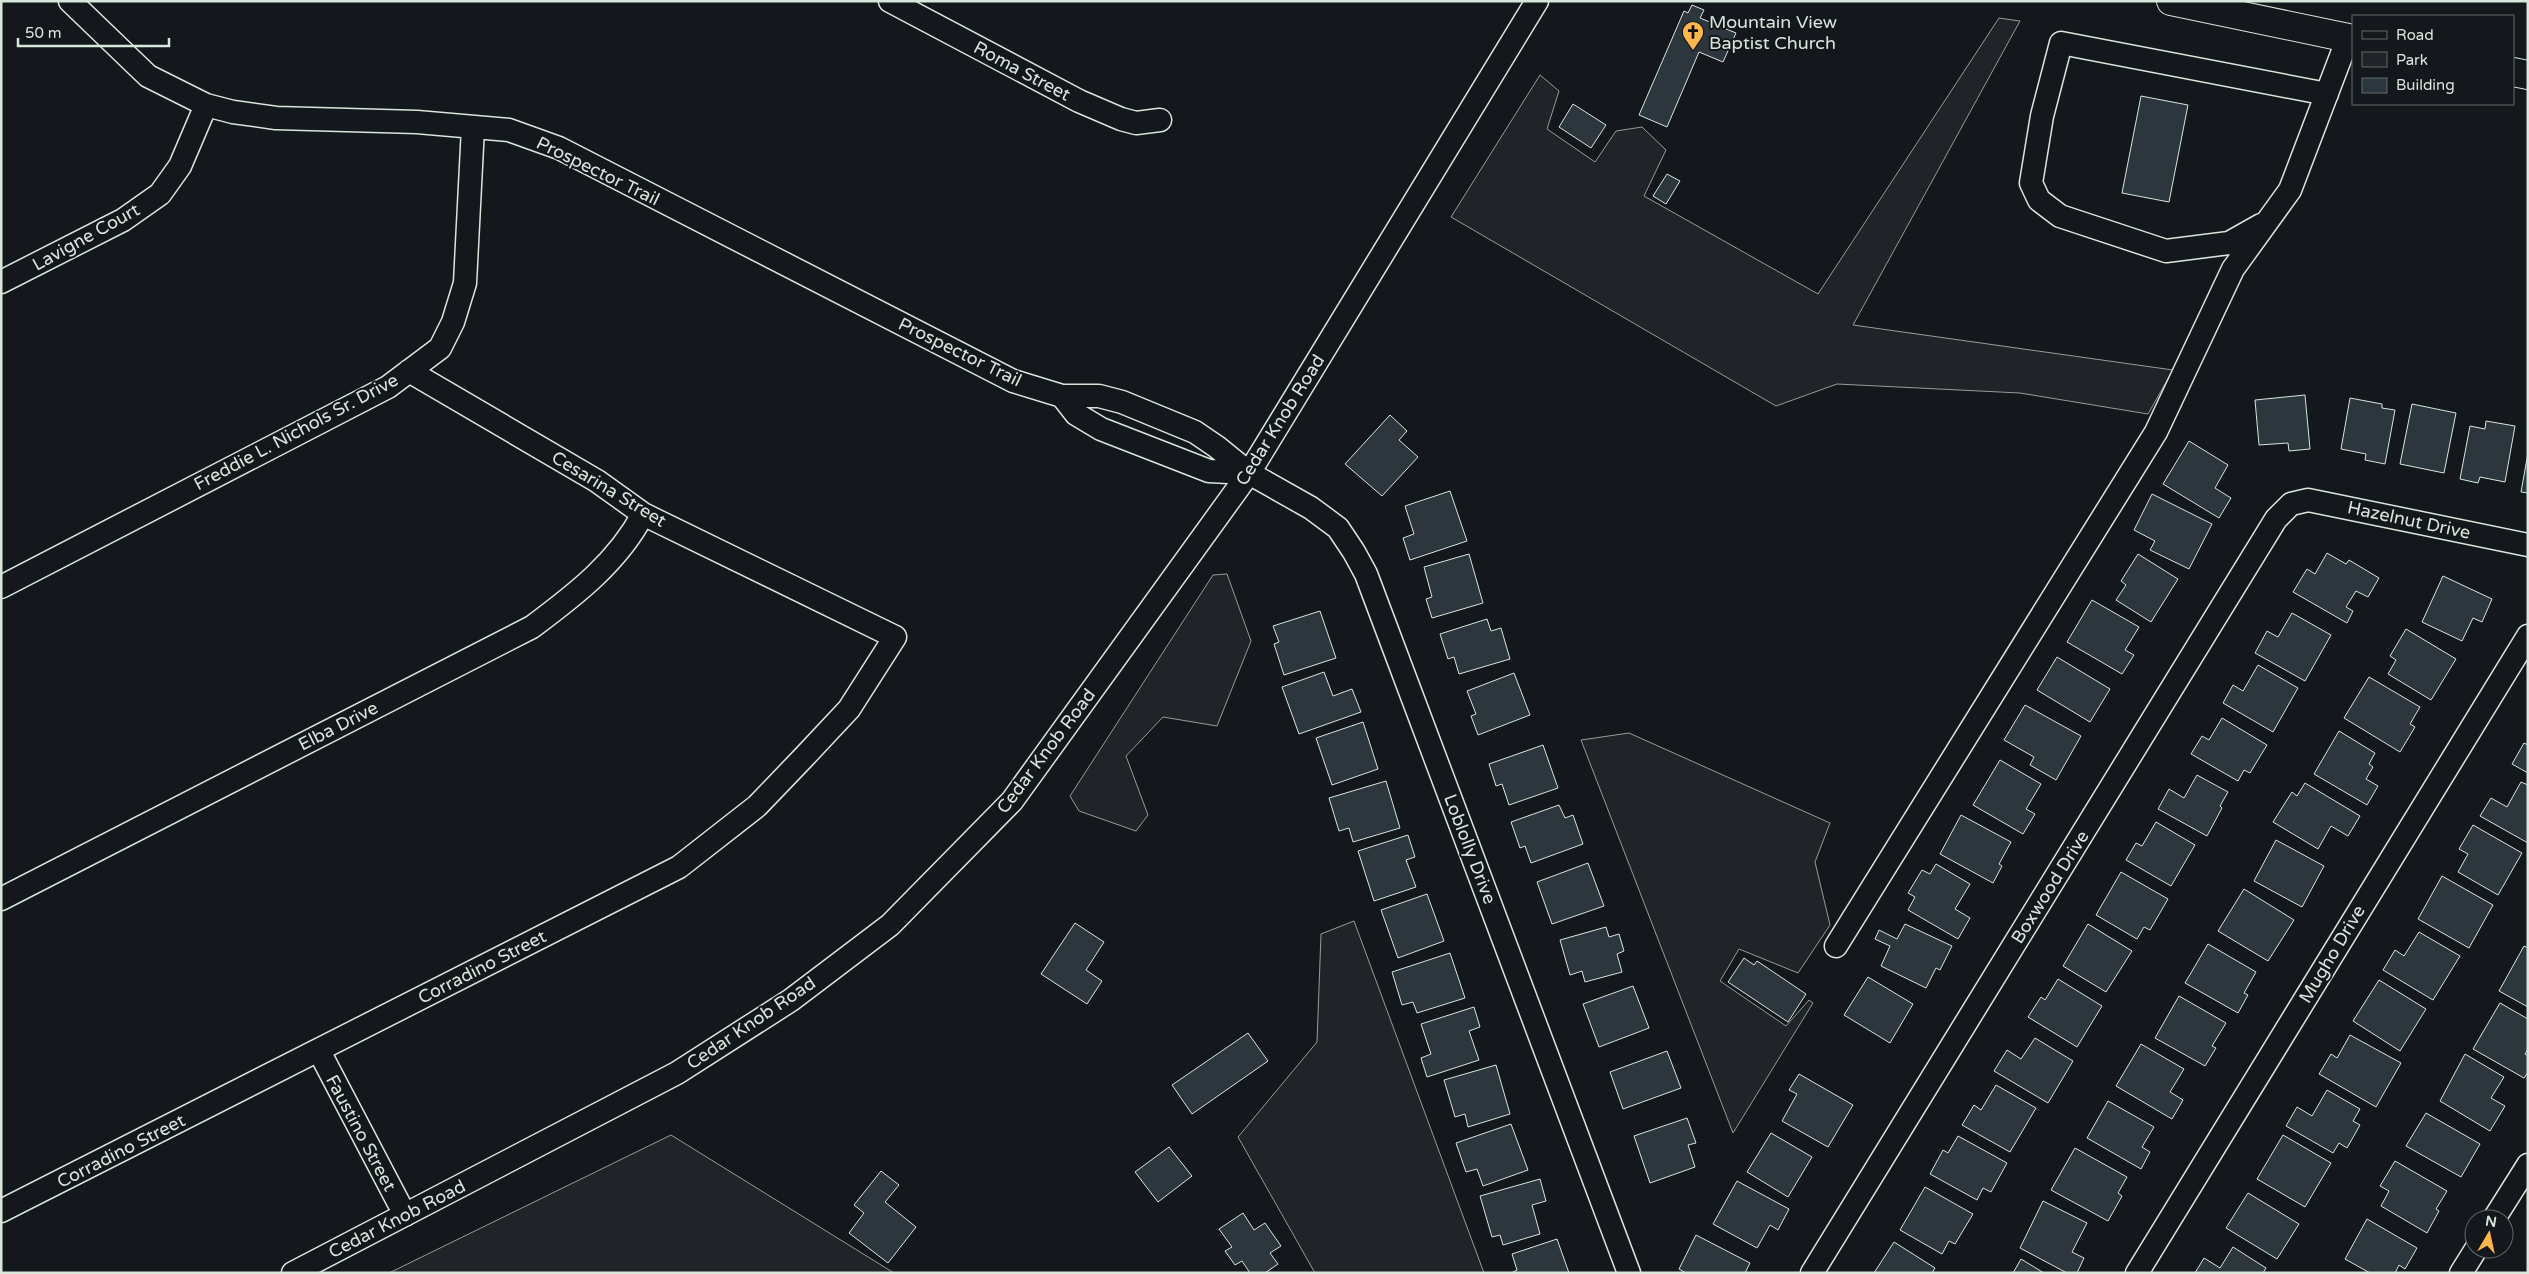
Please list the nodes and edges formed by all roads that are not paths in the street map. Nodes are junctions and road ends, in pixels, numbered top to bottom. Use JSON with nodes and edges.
{"nodes":[{"id":1,"x":70,"y":1,"type":"edge"},
{"id":2,"x":890,"y":1,"type":"edge"},
{"id":3,"x":1537,"y":1,"type":"edge"},
{"id":4,"x":2171,"y":1,"type":"edge"},
{"id":5,"x":2351,"y":39,"type":"edge"},
{"id":6,"x":2514,"y":72,"type":"edge"},
{"id":7,"x":2528,"y":75,"type":"edge"},
{"id":8,"x":2327,"y":94,"type":"junction"},
{"id":9,"x":206,"y":105,"type":"junction"},
{"id":10,"x":1160,"y":120,"type":"dead end"},
{"id":11,"x":473,"y":127,"type":"junction"},
{"id":12,"x":2268,"y":221,"type":"junction"},
{"id":13,"x":1,"y":282,"type":"edge"},
{"id":14,"x":409,"y":370,"type":"junction"},
{"id":15,"x":1062,"y":396,"type":"junction"},
{"id":16,"x":1249,"y":473,"type":"junction"},
{"id":17,"x":2291,"y":504,"type":"joint"},
{"id":18,"x":643,"y":514,"type":"junction"},
{"id":19,"x":2528,"y":545,"type":"edge"},
{"id":20,"x":1,"y":587,"type":"edge"},
{"id":21,"x":2528,"y":636,"type":"edge"},
{"id":22,"x":895,"y":637,"type":"joint"},
{"id":23,"x":1,"y":899,"type":"edge"},
{"id":24,"x":1836,"y":946,"type":"dead end"},
{"id":25,"x":319,"y":1051,"type":"junction"},
{"id":26,"x":2528,"y":1165,"type":"edge"},
{"id":27,"x":2500,"y":1209,"type":"edge"},
{"id":28,"x":1,"y":1211,"type":"edge"},
{"id":29,"x":405,"y":1215,"type":"junction"},
{"id":30,"x":2470,"y":1259,"type":"edge"},
{"id":31,"x":293,"y":1273,"type":"edge"},
{"id":32,"x":1629,"y":1273,"type":"edge"},
{"id":33,"x":1812,"y":1273,"type":"edge"},
{"id":34,"x":2137,"y":1273,"type":"edge"},
{"id":35,"x":2461,"y":1273,"type":"edge"}],
"edges":[{"from":1,"to":9,"type":"street","name":"Prospector Trail"},
{"from":2,"to":10,"type":"street","name":"Roma Street"},
{"from":3,"to":16,"type":"street","name":"Cedar Knob Road"},
{"from":4,"to":5,"type":"main road"},
{"from":5,"to":8,"type":"street"},
{"from":6,"to":7,"type":"main road"},
{"from":8,"to":12,"type":"street"},
{"from":8,"to":12,"type":"street"},
{"from":9,"to":11,"type":"street","name":"Prospector Trail"},
{"from":9,"to":13,"type":"street","name":"Lavigne Court"},
{"from":11,"to":14,"type":"street","name":"Freddie L. Nichols Sr. Drive"},
{"from":11,"to":15,"type":"street","name":"Prospector Trail"},
{"from":12,"to":24,"type":"street"},
{"from":14,"to":18,"type":"street","name":"Cesarina Street"},
{"from":14,"to":20,"type":"street","name":"Freddie L. Nichols Sr. Drive"},
{"from":15,"to":16,"type":"street","name":"Prospector Trail"},
{"from":15,"to":16,"type":"street"},
{"from":16,"to":29,"type":"street","name":"Cedar Knob Road"},
{"from":16,"to":32,"type":"street","name":"Loblolly Drive"},
{"from":17,"to":19,"type":"street","name":"Hazelnut Drive"},
{"from":17,"to":33,"type":"street","name":"Boxwood Drive"},
{"from":18,"to":22,"type":"street","name":"Cesarina Street"},
{"from":18,"to":23,"type":"street","name":"Elba Drive"},
{"from":21,"to":34,"type":"street","name":"Mugho Drive"},
{"from":22,"to":25,"type":"street","name":"Corradino Street"},
{"from":25,"to":28,"type":"street","name":"Corradino Street"},
{"from":25,"to":29,"type":"street","name":"Faustino Street"},
{"from":26,"to":27,"type":"street"},
{"from":29,"to":31,"type":"street","name":"Cedar Knob Road"},
{"from":30,"to":35,"type":"street"}]}
